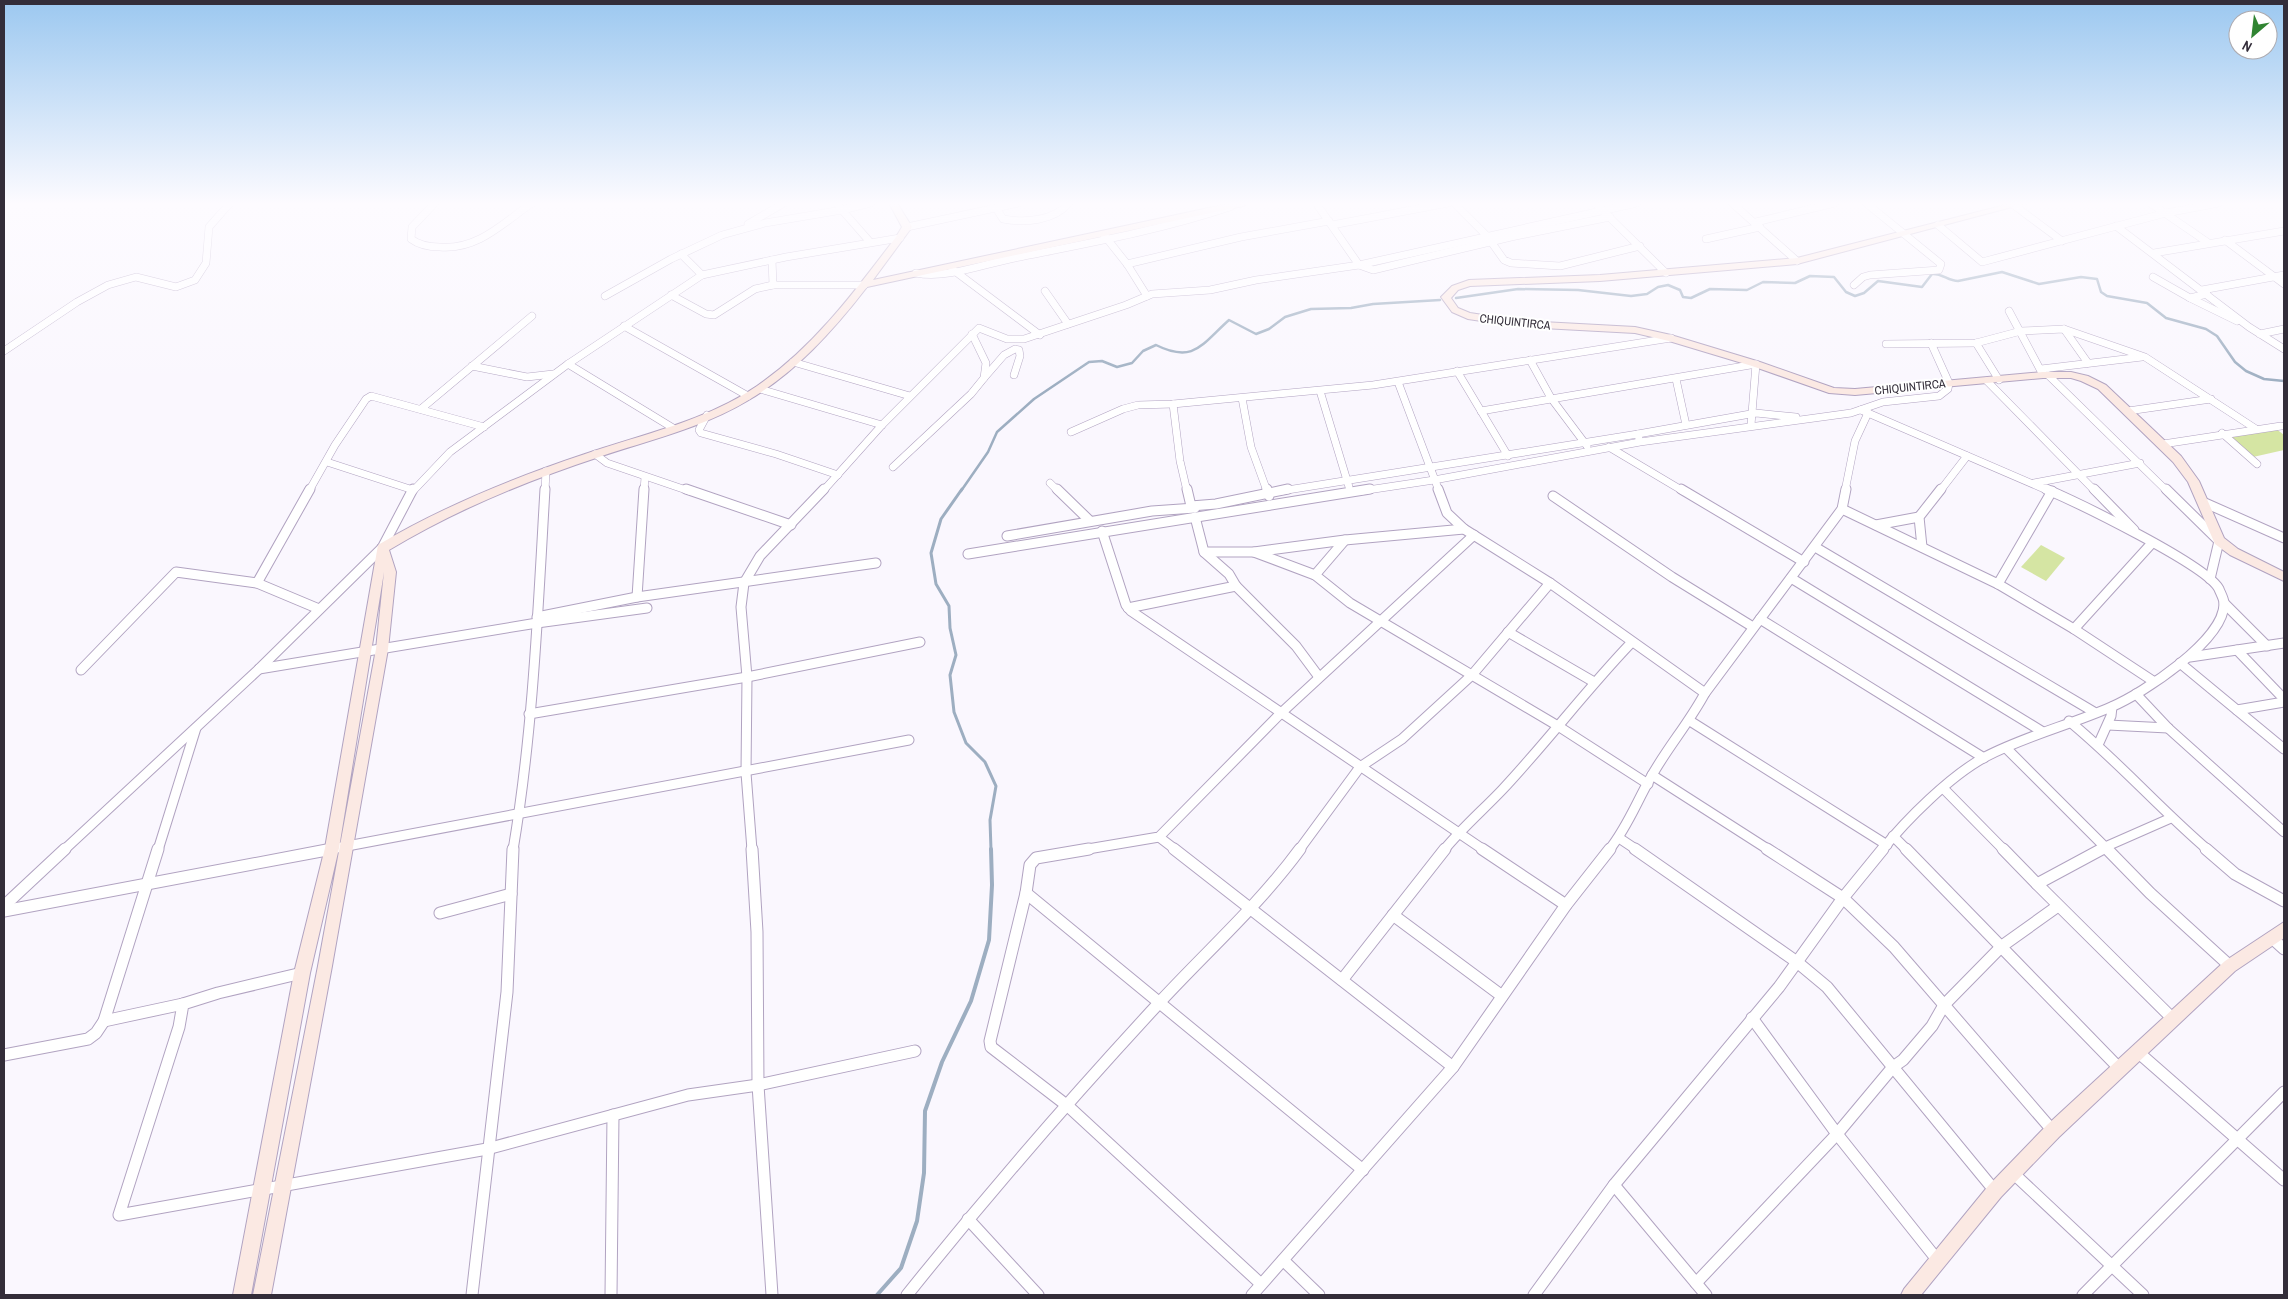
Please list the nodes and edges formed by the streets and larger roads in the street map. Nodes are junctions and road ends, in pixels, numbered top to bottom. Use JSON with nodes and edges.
{"nodes":[{"id":1,"x":206,"y":264,"type":"edge"},
{"id":2,"x":664,"y":264,"type":"edge"},
{"id":3,"x":691,"y":264,"type":"edge"},
{"id":4,"x":755,"y":264,"type":"edge"},
{"id":5,"x":772,"y":264,"type":"edge"},
{"id":6,"x":880,"y":264,"type":"edge"},
{"id":7,"x":977,"y":264,"type":"edge"},
{"id":8,"x":1127,"y":264,"type":"edge"},
{"id":9,"x":1365,"y":264,"type":"edge"},
{"id":10,"x":1402,"y":264,"type":"edge"},
{"id":11,"x":1519,"y":264,"type":"edge"},
{"id":12,"x":1570,"y":264,"type":"edge"},
{"id":13,"x":1657,"y":264,"type":"edge"},
{"id":14,"x":1768,"y":264,"type":"edge"},
{"id":15,"x":1941,"y":264,"type":"edge"},
{"id":16,"x":2169,"y":264,"type":"edge"},
{"id":17,"x":2257,"y":264,"type":"edge"},
{"id":18,"x":1359,"y":265,"type":"junction"},
{"id":19,"x":951,"y":269,"type":"junction"},
{"id":20,"x":1666,"y":273,"type":"junction"},
{"id":21,"x":702,"y":275,"type":"junction"},
{"id":22,"x":2284,"y":276,"type":"edge"},
{"id":23,"x":2153,"y":277,"type":"dead end"},
{"id":24,"x":2275,"y":277,"type":"junction"},
{"id":25,"x":1854,"y":284,"type":"dead end"},
{"id":26,"x":2284,"y":284,"type":"edge"},
{"id":27,"x":772,"y":285,"type":"junction"},
{"id":28,"x":864,"y":285,"type":"junction"},
{"id":29,"x":1045,"y":290,"type":"dead end"},
{"id":30,"x":2205,"y":292,"type":"junction"},
{"id":31,"x":671,"y":295,"type":"junction"},
{"id":32,"x":605,"y":296,"type":"dead end"},
{"id":33,"x":1147,"y":296,"type":"junction"},
{"id":34,"x":2190,"y":298,"type":"junction"},
{"id":35,"x":2009,"y":312,"type":"dead end"},
{"id":36,"x":532,"y":316,"type":"dead end"},
{"id":37,"x":1068,"y":324,"type":"junction"},
{"id":38,"x":624,"y":326,"type":"junction"},
{"id":39,"x":2249,"y":327,"type":"junction"},
{"id":40,"x":2064,"y":329,"type":"junction"},
{"id":41,"x":2284,"y":329,"type":"edge"},
{"id":42,"x":2021,"y":331,"type":"junction"},
{"id":43,"x":972,"y":334,"type":"junction"},
{"id":44,"x":2260,"y":334,"type":"junction"},
{"id":45,"x":1040,"y":335,"type":"junction"},
{"id":46,"x":1671,"y":338,"type":"junction"},
{"id":47,"x":1931,"y":343,"type":"junction"},
{"id":48,"x":1976,"y":343,"type":"junction"},
{"id":49,"x":2284,"y":343,"type":"edge"},
{"id":50,"x":1886,"y":344,"type":"dead end"},
{"id":51,"x":2276,"y":344,"type":"junction"},
{"id":52,"x":2284,"y":349,"type":"edge"},
{"id":53,"x":4,"y":351,"type":"edge"},
{"id":54,"x":2145,"y":357,"type":"junction"},
{"id":55,"x":1530,"y":360,"type":"junction"},
{"id":56,"x":793,"y":362,"type":"junction"},
{"id":57,"x":2088,"y":363,"type":"junction"},
{"id":58,"x":568,"y":364,"type":"junction"},
{"id":59,"x":1756,"y":364,"type":"junction"},
{"id":60,"x":472,"y":366,"type":"junction"},
{"id":61,"x":1457,"y":371,"type":"junction"},
{"id":62,"x":556,"y":373,"type":"junction"},
{"id":63,"x":2044,"y":373,"type":"junction"},
{"id":64,"x":1014,"y":375,"type":"dead end"},
{"id":65,"x":984,"y":378,"type":"junction"},
{"id":66,"x":1676,"y":379,"type":"junction"},
{"id":67,"x":1999,"y":380,"type":"junction"},
{"id":68,"x":1986,"y":381,"type":"junction"},
{"id":69,"x":1398,"y":382,"type":"junction"},
{"id":70,"x":1949,"y":383,"type":"junction"},
{"id":71,"x":760,"y":389,"type":"junction"},
{"id":72,"x":1320,"y":391,"type":"junction"},
{"id":73,"x":748,"y":396,"type":"junction"},
{"id":74,"x":910,"y":396,"type":"junction"},
{"id":75,"x":1242,"y":398,"type":"junction"},
{"id":76,"x":1551,"y":398,"type":"junction"},
{"id":77,"x":2211,"y":399,"type":"junction"},
{"id":78,"x":1173,"y":404,"type":"junction"},
{"id":79,"x":421,"y":409,"type":"junction"},
{"id":80,"x":1481,"y":411,"type":"junction"},
{"id":81,"x":1864,"y":411,"type":"junction"},
{"id":82,"x":2128,"y":411,"type":"junction"},
{"id":83,"x":1753,"y":414,"type":"junction"},
{"id":84,"x":707,"y":415,"type":"junction"},
{"id":85,"x":1801,"y":418,"type":"junction"},
{"id":86,"x":882,"y":425,"type":"junction"},
{"id":87,"x":1686,"y":425,"type":"junction"},
{"id":88,"x":1751,"y":425,"type":"junction"},
{"id":89,"x":2281,"y":426,"type":"dead end"},
{"id":90,"x":484,"y":427,"type":"junction"},
{"id":91,"x":673,"y":428,"type":"junction"},
{"id":92,"x":2256,"y":429,"type":"junction"},
{"id":93,"x":1072,"y":432,"type":"dead end"},
{"id":94,"x":2222,"y":433,"type":"junction"},
{"id":95,"x":1639,"y":438,"type":"junction"},
{"id":96,"x":2163,"y":444,"type":"junction"},
{"id":97,"x":1587,"y":447,"type":"junction"},
{"id":98,"x":1609,"y":447,"type":"junction"},
{"id":99,"x":595,"y":454,"type":"junction"},
{"id":100,"x":1506,"y":454,"type":"junction"},
{"id":101,"x":1967,"y":456,"type":"junction"},
{"id":102,"x":327,"y":462,"type":"junction"},
{"id":103,"x":2140,"y":464,"type":"junction"},
{"id":104,"x":2257,"y":464,"type":"dead end"},
{"id":105,"x":1513,"y":466,"type":"junction"},
{"id":106,"x":893,"y":467,"type":"dead end"},
{"id":107,"x":1429,"y":468,"type":"junction"},
{"id":108,"x":546,"y":471,"type":"junction"},
{"id":109,"x":838,"y":475,"type":"junction"},
{"id":110,"x":2080,"y":475,"type":"junction"},
{"id":111,"x":646,"y":477,"type":"junction"},
{"id":112,"x":1434,"y":480,"type":"junction"},
{"id":113,"x":1347,"y":482,"type":"junction"},
{"id":114,"x":2034,"y":483,"type":"junction"},
{"id":115,"x":1050,"y":484,"type":"dead end"},
{"id":116,"x":413,"y":490,"type":"junction"},
{"id":117,"x":2052,"y":491,"type":"junction"},
{"id":118,"x":1350,"y":492,"type":"junction"},
{"id":119,"x":1267,"y":493,"type":"junction"},
{"id":120,"x":1553,"y":496,"type":"dead end"},
{"id":121,"x":2203,"y":502,"type":"junction"},
{"id":122,"x":1272,"y":504,"type":"junction"},
{"id":123,"x":1191,"y":506,"type":"junction"},
{"id":124,"x":1842,"y":509,"type":"junction"},
{"id":125,"x":1212,"y":514,"type":"junction"},
{"id":126,"x":1195,"y":517,"type":"junction"},
{"id":127,"x":1919,"y":517,"type":"junction"},
{"id":128,"x":1090,"y":521,"type":"junction"},
{"id":129,"x":1876,"y":525,"type":"junction"},
{"id":130,"x":791,"y":526,"type":"junction"},
{"id":131,"x":1464,"y":529,"type":"junction"},
{"id":132,"x":1102,"y":532,"type":"junction"},
{"id":133,"x":1474,"y":535,"type":"junction"},
{"id":134,"x":1007,"y":536,"type":"dead end"},
{"id":135,"x":2141,"y":537,"type":"junction"},
{"id":136,"x":2284,"y":538,"type":"edge"},
{"id":137,"x":1345,"y":540,"type":"junction"},
{"id":138,"x":2219,"y":541,"type":"junction"},
{"id":139,"x":2152,"y":543,"type":"junction"},
{"id":140,"x":1815,"y":546,"type":"junction"},
{"id":141,"x":1922,"y":547,"type":"junction"},
{"id":142,"x":382,"y":548,"type":"junction"},
{"id":143,"x":1204,"y":552,"type":"junction"},
{"id":144,"x":1254,"y":552,"type":"junction"},
{"id":145,"x":968,"y":554,"type":"dead end"},
{"id":146,"x":1804,"y":562,"type":"junction"},
{"id":147,"x":876,"y":563,"type":"dead end"},
{"id":148,"x":1315,"y":575,"type":"junction"},
{"id":149,"x":2284,"y":577,"type":"edge"},
{"id":150,"x":1792,"y":578,"type":"junction"},
{"id":151,"x":2210,"y":580,"type":"junction"},
{"id":152,"x":257,"y":583,"type":"junction"},
{"id":153,"x":744,"y":583,"type":"junction"},
{"id":154,"x":1550,"y":583,"type":"junction"},
{"id":155,"x":1998,"y":584,"type":"junction"},
{"id":156,"x":1236,"y":586,"type":"junction"},
{"id":157,"x":637,"y":597,"type":"junction"},
{"id":158,"x":2224,"y":603,"type":"junction"},
{"id":159,"x":647,"y":608,"type":"dead end"},
{"id":160,"x":1128,"y":608,"type":"junction"},
{"id":161,"x":319,"y":609,"type":"junction"},
{"id":162,"x":537,"y":620,"type":"junction"},
{"id":163,"x":1381,"y":621,"type":"junction"},
{"id":164,"x":1756,"y":623,"type":"junction"},
{"id":165,"x":2074,"y":629,"type":"junction"},
{"id":166,"x":1508,"y":632,"type":"junction"},
{"id":167,"x":920,"y":642,"type":"dead end"},
{"id":168,"x":1631,"y":642,"type":"junction"},
{"id":169,"x":2284,"y":643,"type":"edge"},
{"id":170,"x":2267,"y":646,"type":"junction"},
{"id":171,"x":382,"y":649,"type":"junction"},
{"id":172,"x":365,"y":650,"type":"junction"},
{"id":173,"x":2237,"y":650,"type":"junction"},
{"id":174,"x":2190,"y":657,"type":"junction"},
{"id":175,"x":2180,"y":663,"type":"junction"},
{"id":176,"x":259,"y":669,"type":"junction"},
{"id":177,"x":81,"y":670,"type":"dead end"},
{"id":178,"x":1472,"y":675,"type":"junction"},
{"id":179,"x":747,"y":677,"type":"junction"},
{"id":180,"x":1319,"y":677,"type":"junction"},
{"id":181,"x":2153,"y":681,"type":"junction"},
{"id":182,"x":1594,"y":682,"type":"junction"},
{"id":183,"x":376,"y":684,"type":"junction"},
{"id":184,"x":359,"y":687,"type":"junction"},
{"id":185,"x":1705,"y":693,"type":"junction"},
{"id":186,"x":2136,"y":694,"type":"junction"},
{"id":187,"x":2284,"y":700,"type":"edge"},
{"id":188,"x":2112,"y":706,"type":"junction"},
{"id":189,"x":2237,"y":710,"type":"junction"},
{"id":190,"x":2094,"y":712,"type":"junction"},
{"id":191,"x":528,"y":714,"type":"junction"},
{"id":192,"x":1280,"y":714,"type":"junction"},
{"id":193,"x":1690,"y":721,"type":"junction"},
{"id":194,"x":2069,"y":721,"type":"junction"},
{"id":195,"x":2108,"y":725,"type":"junction"},
{"id":196,"x":197,"y":726,"type":"junction"},
{"id":197,"x":1558,"y":726,"type":"junction"},
{"id":198,"x":2168,"y":728,"type":"junction"},
{"id":199,"x":2043,"y":732,"type":"junction"},
{"id":200,"x":909,"y":740,"type":"dead end"},
{"id":201,"x":2098,"y":745,"type":"junction"},
{"id":202,"x":2006,"y":748,"type":"junction"},
{"id":203,"x":2284,"y":749,"type":"edge"},
{"id":204,"x":1984,"y":758,"type":"junction"},
{"id":205,"x":1360,"y":768,"type":"junction"},
{"id":206,"x":746,"y":773,"type":"junction"},
{"id":207,"x":1650,"y":779,"type":"junction"},
{"id":208,"x":1943,"y":788,"type":"junction"},
{"id":209,"x":519,"y":815,"type":"junction"},
{"id":210,"x":2171,"y":818,"type":"junction"},
{"id":211,"x":2284,"y":832,"type":"edge"},
{"id":212,"x":1458,"y":833,"type":"junction"},
{"id":213,"x":1159,"y":837,"type":"junction"},
{"id":214,"x":1619,"y":838,"type":"junction"},
{"id":215,"x":1890,"y":840,"type":"junction"},
{"id":216,"x":347,"y":845,"type":"junction"},
{"id":217,"x":2105,"y":847,"type":"junction"},
{"id":218,"x":332,"y":848,"type":"junction"},
{"id":219,"x":147,"y":883,"type":"junction"},
{"id":220,"x":2037,"y":884,"type":"junction"},
{"id":221,"x":1026,"y":893,"type":"junction"},
{"id":222,"x":511,"y":894,"type":"junction"},
{"id":223,"x":1842,"y":898,"type":"junction"},
{"id":224,"x":2284,"y":901,"type":"edge"},
{"id":225,"x":1566,"y":905,"type":"junction"},
{"id":226,"x":4,"y":906,"type":"edge"},
{"id":227,"x":2058,"y":906,"type":"junction"},
{"id":228,"x":1250,"y":908,"type":"junction"},
{"id":229,"x":4,"y":911,"type":"edge"},
{"id":230,"x":440,"y":912,"type":"dead end"},
{"id":231,"x":1393,"y":915,"type":"junction"},
{"id":232,"x":2280,"y":939,"type":"edge"},
{"id":233,"x":2002,"y":946,"type":"junction"},
{"id":234,"x":1797,"y":962,"type":"junction"},
{"id":235,"x":2230,"y":966,"type":"junction"},
{"id":236,"x":302,"y":973,"type":"junction"},
{"id":237,"x":1342,"y":980,"type":"junction"},
{"id":238,"x":1502,"y":996,"type":"junction"},
{"id":239,"x":1159,"y":1003,"type":"junction"},
{"id":240,"x":183,"y":1004,"type":"junction"},
{"id":241,"x":1944,"y":1005,"type":"junction"},
{"id":242,"x":1752,"y":1018,"type":"junction"},
{"id":243,"x":2172,"y":1018,"type":"junction"},
{"id":244,"x":104,"y":1021,"type":"junction"},
{"id":245,"x":916,"y":1051,"type":"dead end"},
{"id":246,"x":2139,"y":1053,"type":"junction"},
{"id":247,"x":4,"y":1055,"type":"edge"},
{"id":248,"x":1453,"y":1067,"type":"junction"},
{"id":249,"x":1893,"y":1067,"type":"junction"},
{"id":250,"x":2120,"y":1069,"type":"junction"},
{"id":251,"x":758,"y":1085,"type":"junction"},
{"id":252,"x":2284,"y":1092,"type":"edge"},
{"id":253,"x":1069,"y":1107,"type":"junction"},
{"id":254,"x":613,"y":1115,"type":"junction"},
{"id":255,"x":2053,"y":1131,"type":"junction"},
{"id":256,"x":1837,"y":1134,"type":"junction"},
{"id":257,"x":2239,"y":1138,"type":"junction"},
{"id":258,"x":487,"y":1149,"type":"junction"},
{"id":259,"x":1363,"y":1170,"type":"junction"},
{"id":260,"x":2013,"y":1173,"type":"junction"},
{"id":261,"x":2284,"y":1180,"type":"edge"},
{"id":262,"x":282,"y":1184,"type":"junction"},
{"id":263,"x":1614,"y":1186,"type":"junction"},
{"id":264,"x":263,"y":1188,"type":"junction"},
{"id":265,"x":1996,"y":1191,"type":"junction"},
{"id":266,"x":968,"y":1219,"type":"junction"},
{"id":267,"x":1283,"y":1260,"type":"junction"},
{"id":268,"x":1939,"y":1262,"type":"junction"},
{"id":269,"x":2111,"y":1265,"type":"junction"},
{"id":270,"x":1696,"y":1283,"type":"junction"},
{"id":271,"x":1261,"y":1284,"type":"junction"},
{"id":272,"x":242,"y":1295,"type":"edge"},
{"id":273,"x":262,"y":1295,"type":"edge"},
{"id":274,"x":472,"y":1295,"type":"edge"},
{"id":275,"x":611,"y":1295,"type":"edge"},
{"id":276,"x":772,"y":1295,"type":"edge"},
{"id":277,"x":907,"y":1295,"type":"edge"},
{"id":278,"x":1038,"y":1295,"type":"edge"},
{"id":279,"x":1252,"y":1295,"type":"edge"},
{"id":280,"x":1319,"y":1295,"type":"edge"},
{"id":281,"x":1534,"y":1295,"type":"edge"},
{"id":282,"x":1706,"y":1295,"type":"edge"},
{"id":283,"x":1910,"y":1295,"type":"edge"},
{"id":284,"x":2083,"y":1295,"type":"edge"},
{"id":285,"x":2144,"y":1295,"type":"edge"}],
"edges":[{"from":1,"to":53,"type":"street"},
{"from":2,"to":32,"type":"street"},
{"from":3,"to":21,"type":"street"},
{"from":4,"to":21,"type":"street"},
{"from":5,"to":27,"type":"street"},
{"from":6,"to":28,"type":"street"},
{"from":7,"to":19,"type":"street"},
{"from":8,"to":33,"type":"street"},
{"from":9,"to":18,"type":"street"},
{"from":10,"to":18,"type":"street"},
{"from":11,"to":12,"type":"street"},
{"from":13,"to":20,"type":"street"},
{"from":14,"to":20,"type":"street"},
{"from":15,"to":25,"type":"street"},
{"from":16,"to":30,"type":"street"},
{"from":17,"to":24,"type":"street"},
{"from":18,"to":33,"type":"street"},
{"from":19,"to":28,"type":"street"},
{"from":19,"to":45,"type":"street"},
{"from":20,"to":46,"type":"street","name":"CHIQUINTIRCA"},
{"from":21,"to":31,"type":"street"},
{"from":22,"to":24,"type":"street"},
{"from":23,"to":34,"type":"street"},
{"from":24,"to":26,"type":"street"},
{"from":24,"to":30,"type":"street"},
{"from":27,"to":28,"type":"street"},
{"from":27,"to":31,"type":"street"},
{"from":28,"to":56,"type":"street"},
{"from":29,"to":37,"type":"street"},
{"from":30,"to":34,"type":"street"},
{"from":30,"to":39,"type":"street"},
{"from":31,"to":38,"type":"street"},
{"from":33,"to":37,"type":"street"},
{"from":34,"to":39,"type":"street"},
{"from":35,"to":42,"type":"street"},
{"from":36,"to":60,"type":"street"},
{"from":37,"to":45,"type":"street"},
{"from":38,"to":58,"type":"street"},
{"from":38,"to":73,"type":"street"},
{"from":39,"to":44,"type":"street"},
{"from":40,"to":42,"type":"street"},
{"from":40,"to":54,"type":"street"},
{"from":40,"to":57,"type":"street"},
{"from":41,"to":44,"type":"street"},
{"from":42,"to":48,"type":"street"},
{"from":42,"to":63,"type":"street"},
{"from":43,"to":45,"type":"street"},
{"from":43,"to":65,"type":"street"},
{"from":43,"to":74,"type":"street"},
{"from":44,"to":51,"type":"street"},
{"from":46,"to":55,"type":"street"},
{"from":46,"to":59,"type":"street","name":"CHIQUINTIRCA"},
{"from":47,"to":48,"type":"street"},
{"from":47,"to":50,"type":"street"},
{"from":47,"to":70,"type":"street"},
{"from":48,"to":67,"type":"street"},
{"from":49,"to":51,"type":"street"},
{"from":51,"to":52,"type":"street"},
{"from":54,"to":57,"type":"street"},
{"from":54,"to":77,"type":"street"},
{"from":55,"to":61,"type":"street"},
{"from":55,"to":76,"type":"street"},
{"from":56,"to":71,"type":"street"},
{"from":56,"to":74,"type":"street"},
{"from":57,"to":63,"type":"street"},
{"from":58,"to":62,"type":"street"},
{"from":58,"to":91,"type":"street"},
{"from":59,"to":66,"type":"street"},
{"from":59,"to":70,"type":"street","name":"CHIQUINTIRCA"},
{"from":59,"to":83,"type":"street"},
{"from":60,"to":62,"type":"street"},
{"from":60,"to":79,"type":"street"},
{"from":61,"to":69,"type":"street"},
{"from":61,"to":80,"type":"street"},
{"from":62,"to":90,"type":"street"},
{"from":63,"to":67,"type":"street","name":"CHIQUINTIRCA"},
{"from":63,"to":82,"type":"street","name":"CHIQUINTIRCA"},
{"from":63,"to":103,"type":"street"},
{"from":64,"to":65,"type":"street"},
{"from":65,"to":106,"type":"street"},
{"from":66,"to":76,"type":"street"},
{"from":66,"to":87,"type":"street"},
{"from":67,"to":68,"type":"street","name":"CHIQUINTIRCA"},
{"from":68,"to":70,"type":"street","name":"CHIQUINTIRCA"},
{"from":68,"to":110,"type":"street"},
{"from":69,"to":72,"type":"street"},
{"from":69,"to":107,"type":"street"},
{"from":70,"to":81,"type":"street"},
{"from":71,"to":73,"type":"street"},
{"from":71,"to":86,"type":"street"},
{"from":72,"to":75,"type":"street"},
{"from":72,"to":113,"type":"street"},
{"from":73,"to":84,"type":"street"},
{"from":74,"to":86,"type":"street"},
{"from":75,"to":78,"type":"street"},
{"from":75,"to":119,"type":"street"},
{"from":76,"to":80,"type":"street"},
{"from":76,"to":97,"type":"street"},
{"from":77,"to":82,"type":"street"},
{"from":77,"to":92,"type":"street"},
{"from":78,"to":93,"type":"street"},
{"from":78,"to":123,"type":"street"},
{"from":79,"to":90,"type":"street"},
{"from":79,"to":102,"type":"street"},
{"from":80,"to":100,"type":"street"},
{"from":81,"to":85,"type":"street"},
{"from":81,"to":101,"type":"street"},
{"from":81,"to":124,"type":"street"},
{"from":82,"to":96,"type":"street","name":"CHIQUINTIRCA"},
{"from":83,"to":85,"type":"street"},
{"from":83,"to":87,"type":"street"},
{"from":83,"to":88,"type":"street"},
{"from":84,"to":91,"type":"street"},
{"from":84,"to":109,"type":"street"},
{"from":85,"to":88,"type":"street"},
{"from":86,"to":109,"type":"street"},
{"from":87,"to":95,"type":"street"},
{"from":88,"to":95,"type":"street"},
{"from":89,"to":92,"type":"street"},
{"from":90,"to":116,"type":"street"},
{"from":91,"to":99,"type":"street"},
{"from":92,"to":94,"type":"street"},
{"from":94,"to":96,"type":"street"},
{"from":94,"to":104,"type":"street"},
{"from":95,"to":97,"type":"street"},
{"from":95,"to":98,"type":"street"},
{"from":96,"to":121,"type":"street","name":"CHIQUINTIRCA"},
{"from":97,"to":98,"type":"street"},
{"from":97,"to":100,"type":"street"},
{"from":97,"to":105,"type":"street"},
{"from":98,"to":146,"type":"street"},
{"from":99,"to":108,"type":"street"},
{"from":99,"to":111,"type":"street"},
{"from":100,"to":105,"type":"street"},
{"from":100,"to":107,"type":"street"},
{"from":101,"to":114,"type":"street"},
{"from":101,"to":127,"type":"street"},
{"from":102,"to":116,"type":"street"},
{"from":102,"to":152,"type":"street"},
{"from":103,"to":110,"type":"street"},
{"from":103,"to":138,"type":"street"},
{"from":105,"to":112,"type":"street"},
{"from":107,"to":112,"type":"street"},
{"from":107,"to":113,"type":"street"},
{"from":108,"to":142,"type":"street"},
{"from":108,"to":162,"type":"street"},
{"from":109,"to":130,"type":"street"},
{"from":110,"to":114,"type":"street"},
{"from":110,"to":135,"type":"street"},
{"from":111,"to":130,"type":"street"},
{"from":111,"to":157,"type":"street"},
{"from":112,"to":118,"type":"street"},
{"from":112,"to":131,"type":"street"},
{"from":113,"to":118,"type":"street"},
{"from":113,"to":119,"type":"street"},
{"from":114,"to":117,"type":"street"},
{"from":115,"to":128,"type":"street"},
{"from":116,"to":142,"type":"street"},
{"from":117,"to":135,"type":"street"},
{"from":117,"to":155,"type":"street"},
{"from":118,"to":122,"type":"street"},
{"from":119,"to":122,"type":"street"},
{"from":119,"to":123,"type":"street"},
{"from":120,"to":164,"type":"street"},
{"from":121,"to":136,"type":"street"},
{"from":121,"to":138,"type":"street","name":"CHIQUINTIRCA"},
{"from":122,"to":125,"type":"street"},
{"from":123,"to":125,"type":"street"},
{"from":123,"to":128,"type":"street"},
{"from":124,"to":129,"type":"street"},
{"from":124,"to":140,"type":"street"},
{"from":125,"to":126,"type":"street"},
{"from":126,"to":132,"type":"street"},
{"from":126,"to":143,"type":"street"},
{"from":127,"to":129,"type":"street"},
{"from":127,"to":141,"type":"street"},
{"from":128,"to":134,"type":"street"},
{"from":129,"to":141,"type":"street"},
{"from":130,"to":153,"type":"street"},
{"from":131,"to":133,"type":"street"},
{"from":131,"to":137,"type":"street"},
{"from":132,"to":145,"type":"street"},
{"from":132,"to":160,"type":"street"},
{"from":133,"to":154,"type":"street"},
{"from":133,"to":163,"type":"street"},
{"from":135,"to":139,"type":"street"},
{"from":137,"to":144,"type":"street"},
{"from":137,"to":148,"type":"street"},
{"from":138,"to":149,"type":"street"},
{"from":138,"to":151,"type":"street"},
{"from":139,"to":151,"type":"street"},
{"from":139,"to":165,"type":"street"},
{"from":140,"to":146,"type":"street"},
{"from":140,"to":190,"type":"street"},
{"from":141,"to":155,"type":"street"},
{"from":142,"to":161,"type":"street"},
{"from":142,"to":171,"type":"street"},
{"from":142,"to":172,"type":"street"},
{"from":143,"to":144,"type":"street"},
{"from":143,"to":156,"type":"street"},
{"from":144,"to":148,"type":"street"},
{"from":146,"to":150,"type":"street"},
{"from":147,"to":153,"type":"street"},
{"from":148,"to":163,"type":"street"},
{"from":150,"to":164,"type":"street"},
{"from":150,"to":199,"type":"street"},
{"from":151,"to":158,"type":"street"},
{"from":152,"to":161,"type":"street"},
{"from":152,"to":177,"type":"street"},
{"from":153,"to":157,"type":"street"},
{"from":153,"to":179,"type":"street"},
{"from":154,"to":166,"type":"street"},
{"from":154,"to":168,"type":"street"},
{"from":155,"to":165,"type":"street"},
{"from":156,"to":160,"type":"street"},
{"from":156,"to":180,"type":"street"},
{"from":157,"to":162,"type":"street"},
{"from":158,"to":170,"type":"street"},
{"from":158,"to":174,"type":"street"},
{"from":159,"to":162,"type":"street"},
{"from":160,"to":192,"type":"street"},
{"from":161,"to":176,"type":"street"},
{"from":162,"to":171,"type":"street"},
{"from":162,"to":191,"type":"street"},
{"from":163,"to":178,"type":"street"},
{"from":163,"to":180,"type":"street"},
{"from":164,"to":185,"type":"street"},
{"from":164,"to":204,"type":"street"},
{"from":165,"to":181,"type":"street"},
{"from":166,"to":178,"type":"street"},
{"from":166,"to":182,"type":"street"},
{"from":167,"to":179,"type":"street"},
{"from":168,"to":182,"type":"street"},
{"from":168,"to":185,"type":"street"},
{"from":169,"to":170,"type":"street"},
{"from":170,"to":173,"type":"street"},
{"from":171,"to":172,"type":"street"},
{"from":171,"to":183,"type":"street"},
{"from":172,"to":176,"type":"street"},
{"from":172,"to":184,"type":"street"},
{"from":173,"to":174,"type":"street"},
{"from":173,"to":187,"type":"street"},
{"from":174,"to":175,"type":"street"},
{"from":175,"to":181,"type":"street"},
{"from":175,"to":189,"type":"street"},
{"from":176,"to":196,"type":"street"},
{"from":178,"to":197,"type":"street"},
{"from":178,"to":205,"type":"street"},
{"from":179,"to":191,"type":"street"},
{"from":179,"to":206,"type":"street"},
{"from":180,"to":192,"type":"street"},
{"from":181,"to":186,"type":"street"},
{"from":182,"to":197,"type":"street"},
{"from":183,"to":184,"type":"street"},
{"from":183,"to":216,"type":"street"},
{"from":184,"to":218,"type":"street"},
{"from":185,"to":193,"type":"street"},
{"from":186,"to":188,"type":"street"},
{"from":186,"to":198,"type":"street"},
{"from":187,"to":189,"type":"street"},
{"from":188,"to":190,"type":"street"},
{"from":188,"to":195,"type":"street"},
{"from":189,"to":203,"type":"street"},
{"from":190,"to":194,"type":"street"},
{"from":191,"to":209,"type":"street"},
{"from":192,"to":205,"type":"street"},
{"from":192,"to":213,"type":"street"},
{"from":193,"to":207,"type":"street"},
{"from":193,"to":215,"type":"street"},
{"from":194,"to":199,"type":"street"},
{"from":194,"to":201,"type":"street"},
{"from":195,"to":198,"type":"street"},
{"from":195,"to":201,"type":"street"},
{"from":196,"to":219,"type":"street"},
{"from":196,"to":226,"type":"street"},
{"from":197,"to":207,"type":"street"},
{"from":197,"to":212,"type":"street"},
{"from":198,"to":211,"type":"street"},
{"from":199,"to":202,"type":"street"},
{"from":200,"to":206,"type":"street"},
{"from":201,"to":210,"type":"street"},
{"from":202,"to":204,"type":"street"},
{"from":202,"to":217,"type":"street"},
{"from":204,"to":208,"type":"street"},
{"from":205,"to":212,"type":"street"},
{"from":205,"to":228,"type":"street"},
{"from":206,"to":209,"type":"street"},
{"from":206,"to":251,"type":"street"},
{"from":207,"to":214,"type":"street"},
{"from":207,"to":223,"type":"street"},
{"from":208,"to":215,"type":"street"},
{"from":208,"to":220,"type":"street"},
{"from":209,"to":216,"type":"street"},
{"from":209,"to":222,"type":"street"},
{"from":210,"to":217,"type":"street"},
{"from":210,"to":224,"type":"street"},
{"from":212,"to":225,"type":"street"},
{"from":212,"to":231,"type":"street"},
{"from":213,"to":221,"type":"street"},
{"from":213,"to":228,"type":"street"},
{"from":214,"to":225,"type":"street"},
{"from":214,"to":234,"type":"street"},
{"from":215,"to":223,"type":"street"},
{"from":215,"to":233,"type":"street"},
{"from":216,"to":218,"type":"street"},
{"from":216,"to":262,"type":"street"},
{"from":217,"to":220,"type":"street"},
{"from":217,"to":235,"type":"street"},
{"from":218,"to":219,"type":"street"},
{"from":218,"to":236,"type":"street"},
{"from":219,"to":229,"type":"street"},
{"from":219,"to":244,"type":"street"},
{"from":220,"to":227,"type":"street"},
{"from":221,"to":239,"type":"street"},
{"from":221,"to":253,"type":"street"},
{"from":222,"to":230,"type":"street"},
{"from":222,"to":258,"type":"street"},
{"from":223,"to":234,"type":"street"},
{"from":223,"to":241,"type":"street"},
{"from":225,"to":238,"type":"street"},
{"from":227,"to":233,"type":"street"},
{"from":227,"to":243,"type":"street"},
{"from":228,"to":237,"type":"street"},
{"from":228,"to":239,"type":"street"},
{"from":231,"to":237,"type":"street"},
{"from":231,"to":238,"type":"street"},
{"from":232,"to":235,"type":"street"},
{"from":233,"to":241,"type":"street"},
{"from":233,"to":250,"type":"street"},
{"from":234,"to":242,"type":"street"},
{"from":234,"to":249,"type":"street"},
{"from":235,"to":243,"type":"street"},
{"from":236,"to":240,"type":"street"},
{"from":236,"to":264,"type":"street"},
{"from":237,"to":248,"type":"street"},
{"from":238,"to":248,"type":"street"},
{"from":239,"to":253,"type":"street"},
{"from":239,"to":259,"type":"street"},
{"from":240,"to":244,"type":"street"},
{"from":240,"to":264,"type":"street"},
{"from":241,"to":249,"type":"street"},
{"from":241,"to":255,"type":"street"},
{"from":242,"to":256,"type":"street"},
{"from":242,"to":263,"type":"street"},
{"from":243,"to":246,"type":"street"},
{"from":244,"to":247,"type":"street"},
{"from":245,"to":251,"type":"street"},
{"from":246,"to":250,"type":"street"},
{"from":246,"to":257,"type":"street"},
{"from":248,"to":259,"type":"street"},
{"from":249,"to":256,"type":"street"},
{"from":249,"to":265,"type":"street"},
{"from":250,"to":255,"type":"street"},
{"from":251,"to":254,"type":"street"},
{"from":251,"to":276,"type":"street"},
{"from":252,"to":257,"type":"street"},
{"from":253,"to":266,"type":"street"},
{"from":253,"to":271,"type":"street"},
{"from":254,"to":258,"type":"street"},
{"from":254,"to":275,"type":"street"},
{"from":255,"to":260,"type":"street"},
{"from":256,"to":268,"type":"street"},
{"from":256,"to":270,"type":"street"},
{"from":257,"to":261,"type":"street"},
{"from":257,"to":269,"type":"street"},
{"from":258,"to":262,"type":"street"},
{"from":258,"to":274,"type":"street"},
{"from":259,"to":267,"type":"street"},
{"from":260,"to":265,"type":"street"},
{"from":260,"to":269,"type":"street"},
{"from":262,"to":264,"type":"street"},
{"from":262,"to":273,"type":"street"},
{"from":263,"to":270,"type":"street"},
{"from":263,"to":281,"type":"street"},
{"from":264,"to":272,"type":"street"},
{"from":265,"to":268,"type":"street"},
{"from":266,"to":277,"type":"street"},
{"from":266,"to":278,"type":"street"},
{"from":267,"to":271,"type":"street"},
{"from":267,"to":280,"type":"street"},
{"from":268,"to":283,"type":"street"},
{"from":269,"to":284,"type":"street"},
{"from":269,"to":285,"type":"street"},
{"from":270,"to":282,"type":"street"},
{"from":271,"to":279,"type":"street"}]}
